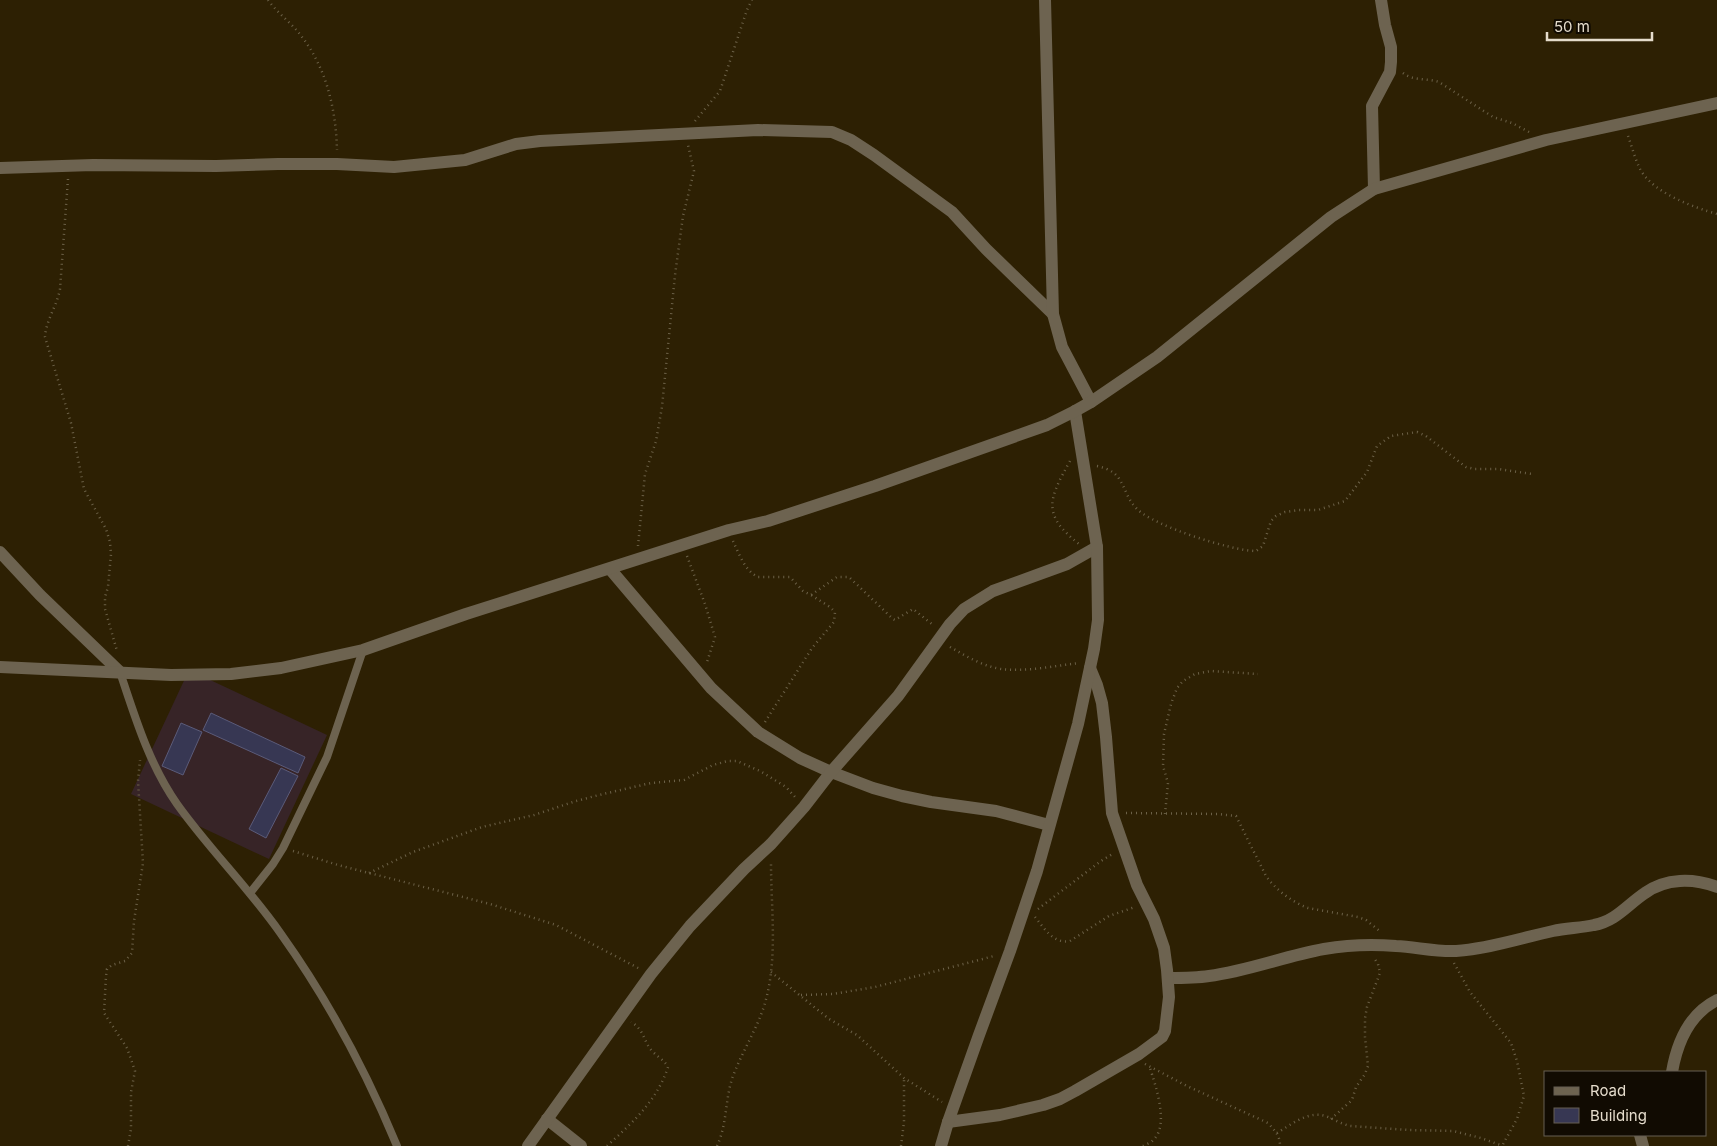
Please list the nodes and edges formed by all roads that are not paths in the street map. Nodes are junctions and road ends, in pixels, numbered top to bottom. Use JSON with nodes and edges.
{"nodes":[{"id":1,"x":1045,"y":0,"type":"edge"},
{"id":2,"x":1381,"y":0,"type":"edge"},
{"id":3,"x":1717,"y":103,"type":"edge"},
{"id":4,"x":0,"y":168,"type":"edge"},
{"id":5,"x":1374,"y":189,"type":"junction"},
{"id":6,"x":1053,"y":314,"type":"junction"},
{"id":7,"x":1091,"y":402,"type":"junction"},
{"id":8,"x":1075,"y":411,"type":"junction"},
{"id":9,"x":1093,"y":549,"type":"junction"},
{"id":10,"x":0,"y":552,"type":"edge"},
{"id":11,"x":610,"y":569,"type":"junction"},
{"id":12,"x":363,"y":650,"type":"junction"},
{"id":13,"x":1091,"y":665,"type":"junction"},
{"id":14,"x":0,"y":667,"type":"edge"},
{"id":15,"x":123,"y":672,"type":"junction"},
{"id":16,"x":831,"y":772,"type":"junction"},
{"id":17,"x":1049,"y":825,"type":"junction"},
{"id":18,"x":1717,"y":887,"type":"edge"},
{"id":19,"x":250,"y":893,"type":"junction"},
{"id":20,"x":1168,"y":978,"type":"junction"},
{"id":21,"x":1717,"y":1000,"type":"edge"},
{"id":22,"x":1672,"y":1071,"type":"edge"},
{"id":23,"x":547,"y":1119,"type":"junction"},
{"id":24,"x":948,"y":1122,"type":"junction"},
{"id":25,"x":397,"y":1146,"type":"edge"},
{"id":26,"x":528,"y":1146,"type":"edge"},
{"id":27,"x":581,"y":1146,"type":"edge"},
{"id":28,"x":941,"y":1146,"type":"edge"}],
"edges":[{"from":1,"to":6,"type":"street"},
{"from":2,"to":5,"type":"street"},
{"from":3,"to":5,"type":"street"},
{"from":4,"to":6,"type":"street"},
{"from":5,"to":7,"type":"street"},
{"from":6,"to":7,"type":"street"},
{"from":7,"to":8,"type":"street"},
{"from":8,"to":9,"type":"street"},
{"from":8,"to":11,"type":"street"},
{"from":9,"to":13,"type":"street"},
{"from":9,"to":16,"type":"street"},
{"from":10,"to":15,"type":"street"},
{"from":11,"to":12,"type":"street"},
{"from":11,"to":16,"type":"street"},
{"from":12,"to":15,"type":"street"},
{"from":12,"to":19,"type":"lane"},
{"from":13,"to":17,"type":"street"},
{"from":13,"to":20,"type":"street"},
{"from":14,"to":15,"type":"street"},
{"from":15,"to":19,"type":"lane"},
{"from":16,"to":17,"type":"street"},
{"from":16,"to":23,"type":"street"},
{"from":17,"to":24,"type":"street"},
{"from":18,"to":20,"type":"street"},
{"from":19,"to":25,"type":"lane"},
{"from":20,"to":24,"type":"street"},
{"from":21,"to":22,"type":"street"},
{"from":23,"to":26,"type":"street"},
{"from":23,"to":27,"type":"street"},
{"from":24,"to":28,"type":"street"}]}
